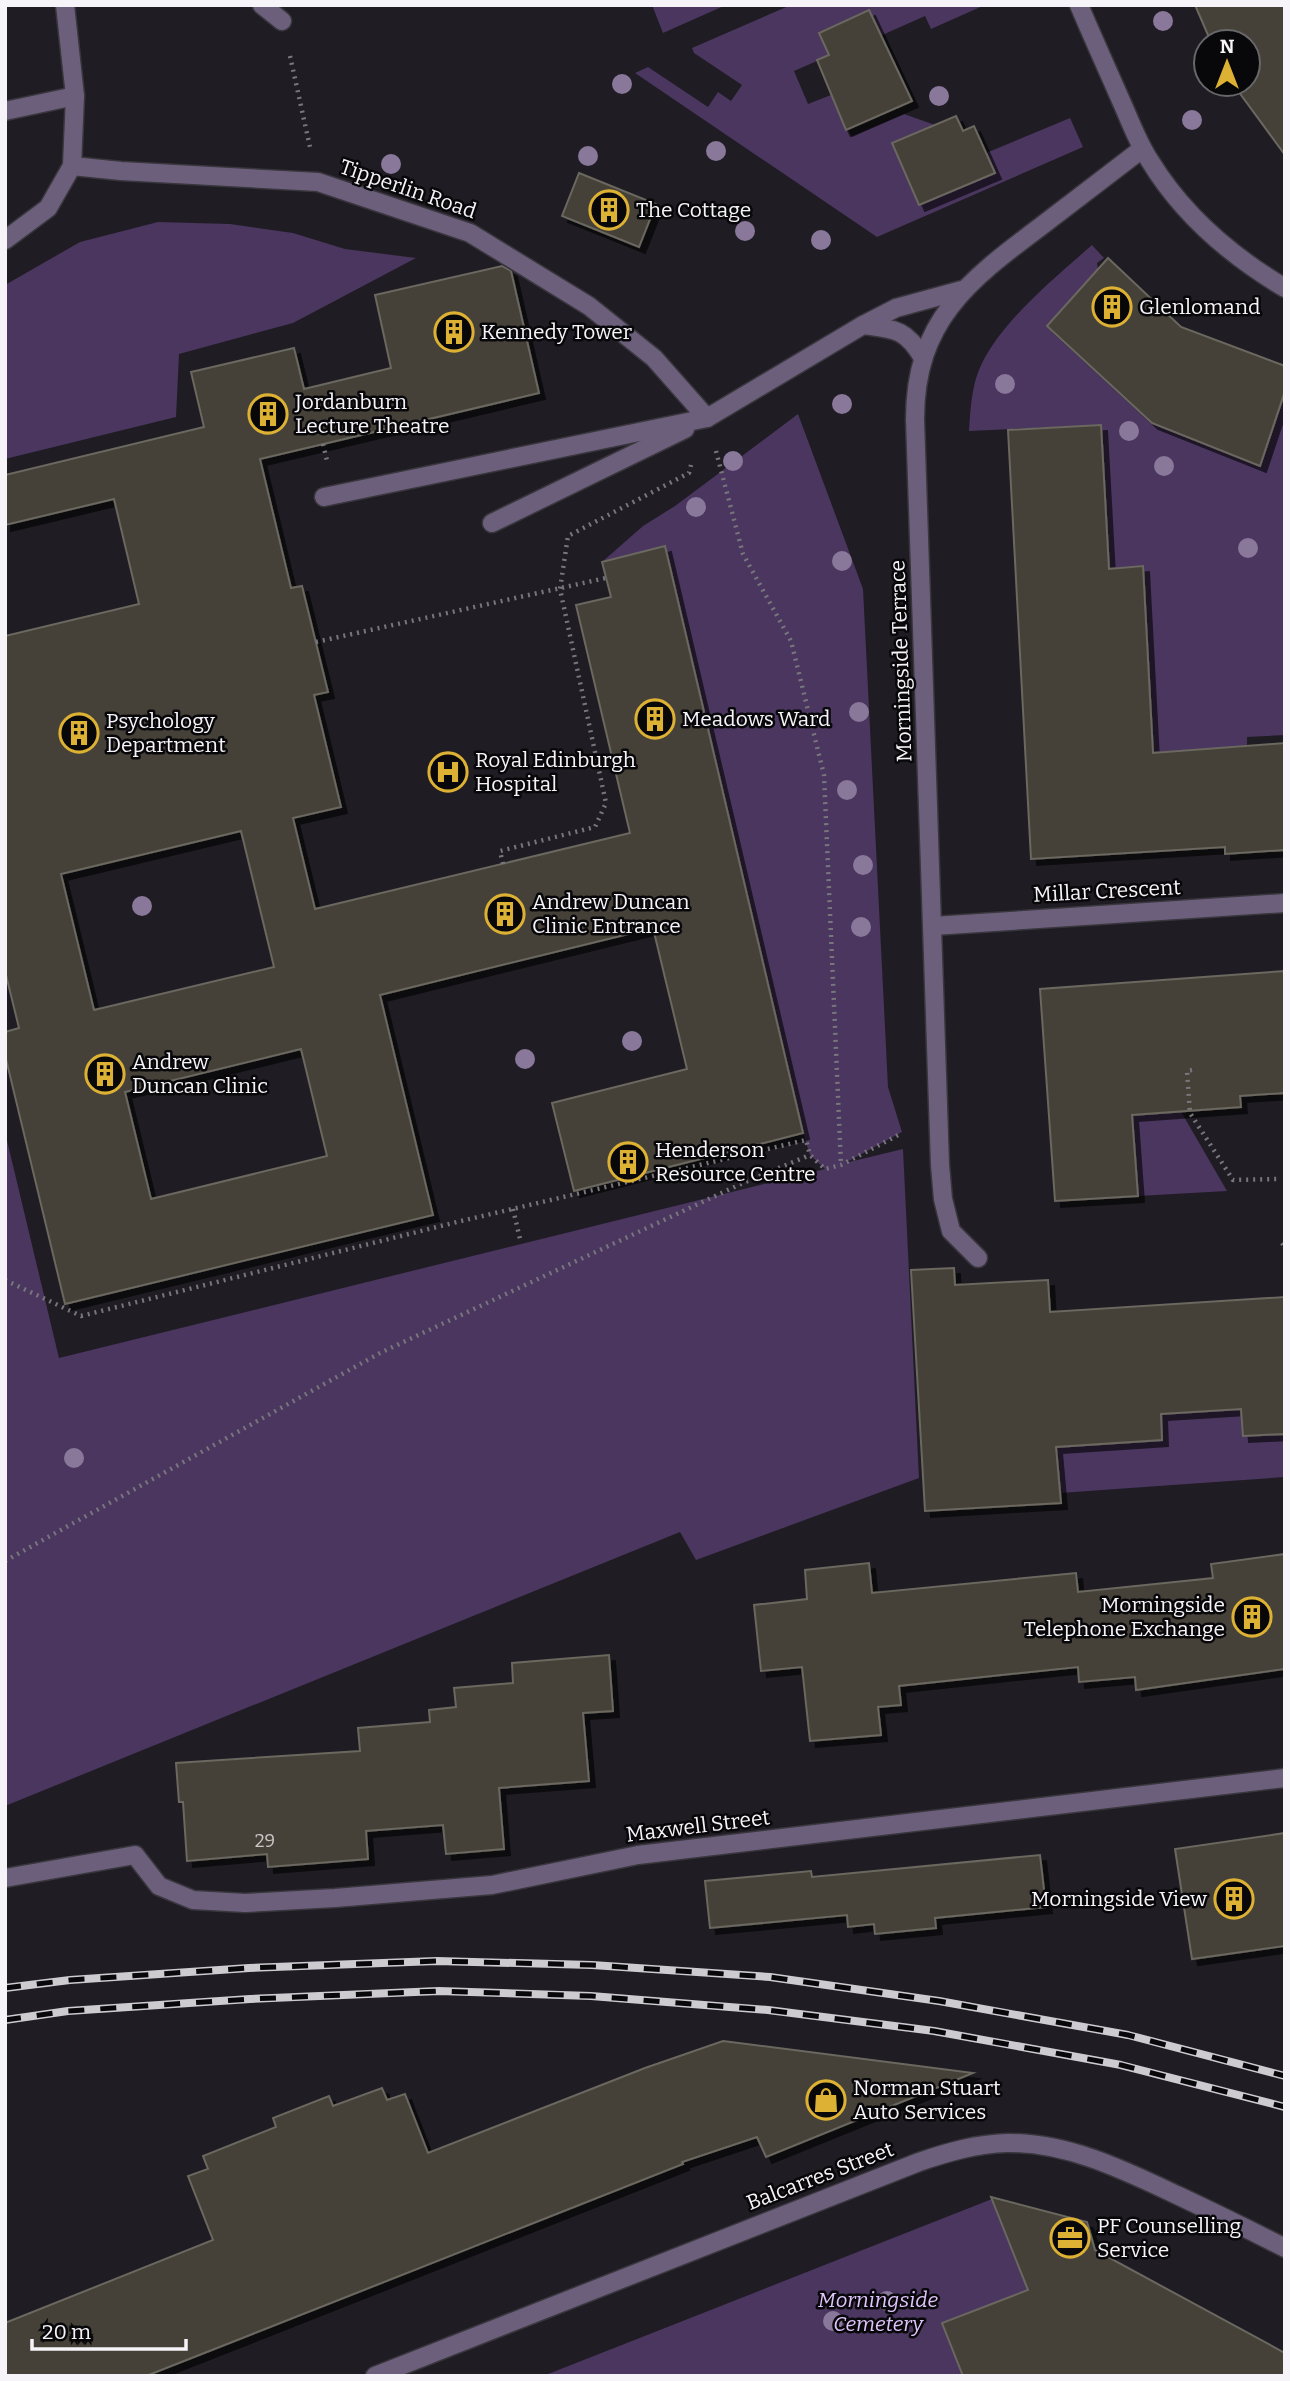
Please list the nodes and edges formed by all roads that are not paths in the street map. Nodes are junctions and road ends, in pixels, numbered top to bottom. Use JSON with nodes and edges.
{"nodes":[{"id":1,"x":65,"y":5,"type":"edge"},
{"id":2,"x":262,"y":5,"type":"edge"},
{"id":3,"x":1079,"y":5,"type":"edge"},
{"id":4,"x":282,"y":21,"type":"road end"},
{"id":5,"x":75,"y":96,"type":"junction"},
{"id":6,"x":5,"y":111,"type":"edge"},
{"id":7,"x":1142,"y":149,"type":"junction"},
{"id":8,"x":72,"y":166,"type":"junction"},
{"id":9,"x":5,"y":240,"type":"edge"},
{"id":10,"x":1285,"y":288,"type":"edge"},
{"id":11,"x":962,"y":290,"type":"junction"},
{"id":12,"x":863,"y":325,"type":"junction"},
{"id":13,"x":923,"y":358,"type":"junction"},
{"id":14,"x":707,"y":418,"type":"junction"},
{"id":15,"x":324,"y":498,"type":"dead end"},
{"id":16,"x":492,"y":523,"type":"dead end"},
{"id":17,"x":1285,"y":903,"type":"edge"},
{"id":18,"x":933,"y":926,"type":"junction"},
{"id":19,"x":978,"y":1258,"type":"dead end"},
{"id":20,"x":1285,"y":1777,"type":"edge"},
{"id":21,"x":5,"y":1878,"type":"edge"},
{"id":22,"x":1285,"y":2248,"type":"edge"},
{"id":23,"x":375,"y":2376,"type":"edge"}],
"edges":[{"from":1,"to":5,"type":"street"},
{"from":2,"to":4,"type":"street"},
{"from":3,"to":7,"type":"street"},
{"from":5,"to":6,"type":"street"},
{"from":5,"to":8,"type":"street"},
{"from":7,"to":10,"type":"street"},
{"from":7,"to":11,"type":"street","name":"Morningside Terrace"},
{"from":8,"to":9,"type":"street"},
{"from":8,"to":14,"type":"street","name":"Tipperlin Road"},
{"from":11,"to":12,"type":"street"},
{"from":11,"to":13,"type":"street","name":"Morningside Terrace"},
{"from":12,"to":13,"type":"street"},
{"from":12,"to":14,"type":"street"},
{"from":13,"to":18,"type":"street","name":"Morningside Terrace"},
{"from":14,"to":15,"type":"street"},
{"from":14,"to":16,"type":"street"},
{"from":17,"to":18,"type":"street","name":"Millar Crescent"},
{"from":18,"to":19,"type":"street","name":"Morningside Terrace"},
{"from":20,"to":21,"type":"street","name":"Maxwell Street"},
{"from":22,"to":23,"type":"street","name":"Balcarres Street"}]}
